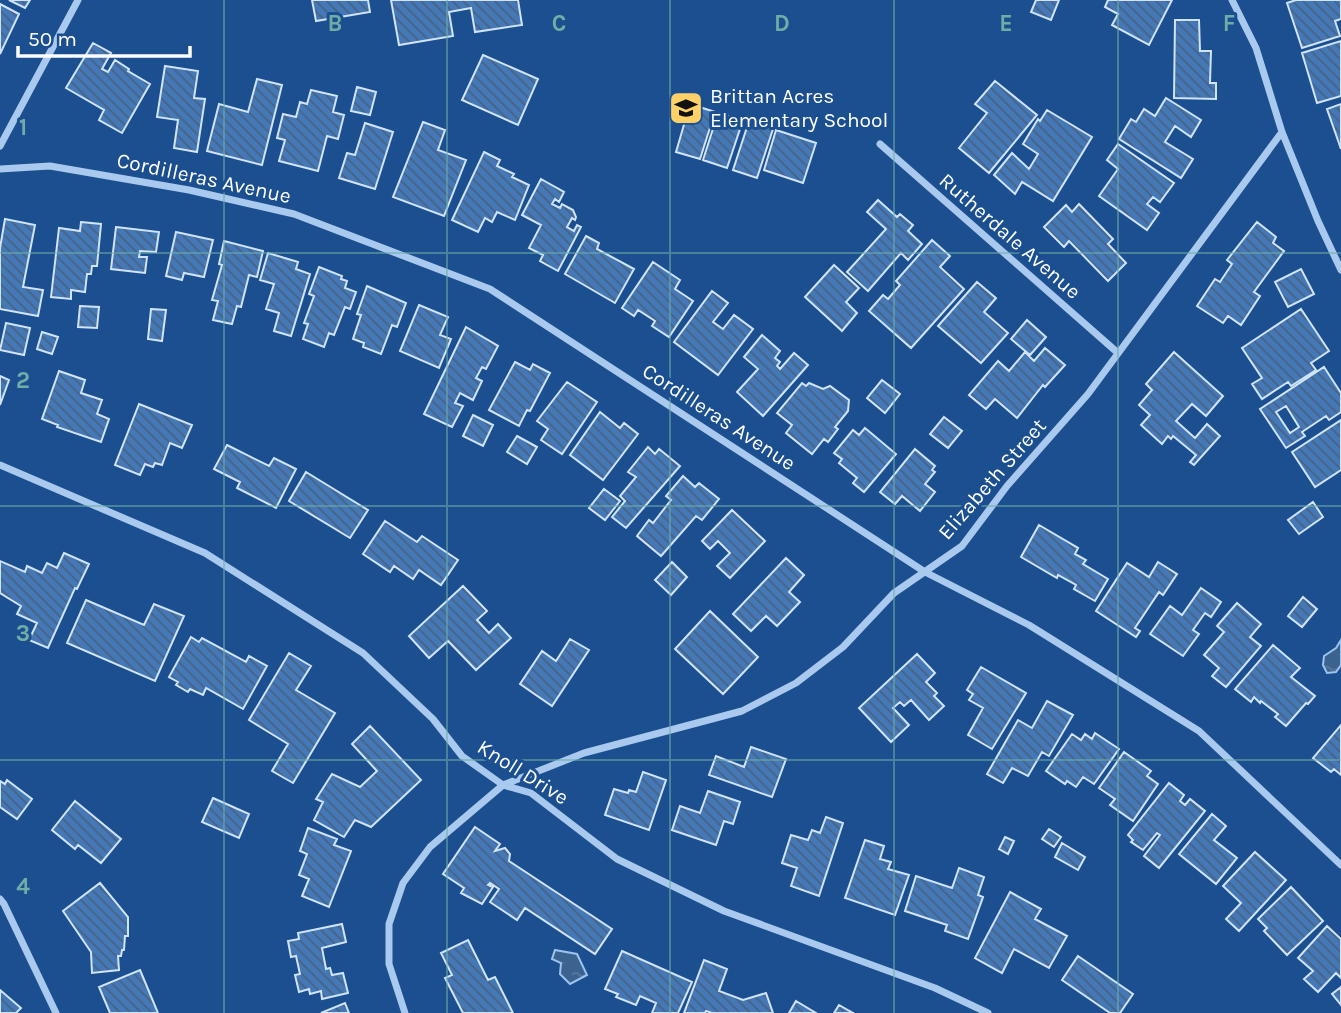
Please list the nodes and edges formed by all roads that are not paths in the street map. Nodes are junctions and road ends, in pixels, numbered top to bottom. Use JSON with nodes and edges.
{"nodes":[{"id":1,"x":78,"y":0,"type":"edge"},
{"id":2,"x":1232,"y":0,"type":"edge"},
{"id":3,"x":1282,"y":132,"type":"junction"},
{"id":4,"x":880,"y":144,"type":"dead end"},
{"id":5,"x":0,"y":146,"type":"edge"},
{"id":6,"x":0,"y":169,"type":"edge"},
{"id":7,"x":1341,"y":270,"type":"edge"},
{"id":8,"x":1118,"y":353,"type":"junction"},
{"id":9,"x":0,"y":465,"type":"edge"},
{"id":10,"x":925,"y":572,"type":"junction"},
{"id":11,"x":503,"y":785,"type":"junction"},
{"id":12,"x":1341,"y":865,"type":"edge"},
{"id":13,"x":0,"y":899,"type":"edge"},
{"id":14,"x":56,"y":1013,"type":"edge"},
{"id":15,"x":405,"y":1013,"type":"edge"},
{"id":16,"x":988,"y":1013,"type":"edge"}],
"edges":[{"from":1,"to":5,"type":"street"},
{"from":2,"to":3,"type":"street"},
{"from":3,"to":7,"type":"street"},
{"from":3,"to":8,"type":"street","name":"Elizabeth Street"},
{"from":4,"to":8,"type":"street","name":"Rutherdale Avenue"},
{"from":6,"to":10,"type":"street","name":"Cordilleras Avenue"},
{"from":8,"to":10,"type":"street","name":"Elizabeth Street"},
{"from":9,"to":11,"type":"street","name":"Knoll Drive"},
{"from":10,"to":11,"type":"street","name":"Elizabeth Street"},
{"from":10,"to":12,"type":"street","name":"Cordilleras Avenue"},
{"from":11,"to":15,"type":"street","name":"Elizabeth Street"},
{"from":11,"to":16,"type":"street","name":"Knoll Drive"},
{"from":13,"to":14,"type":"street"}]}
